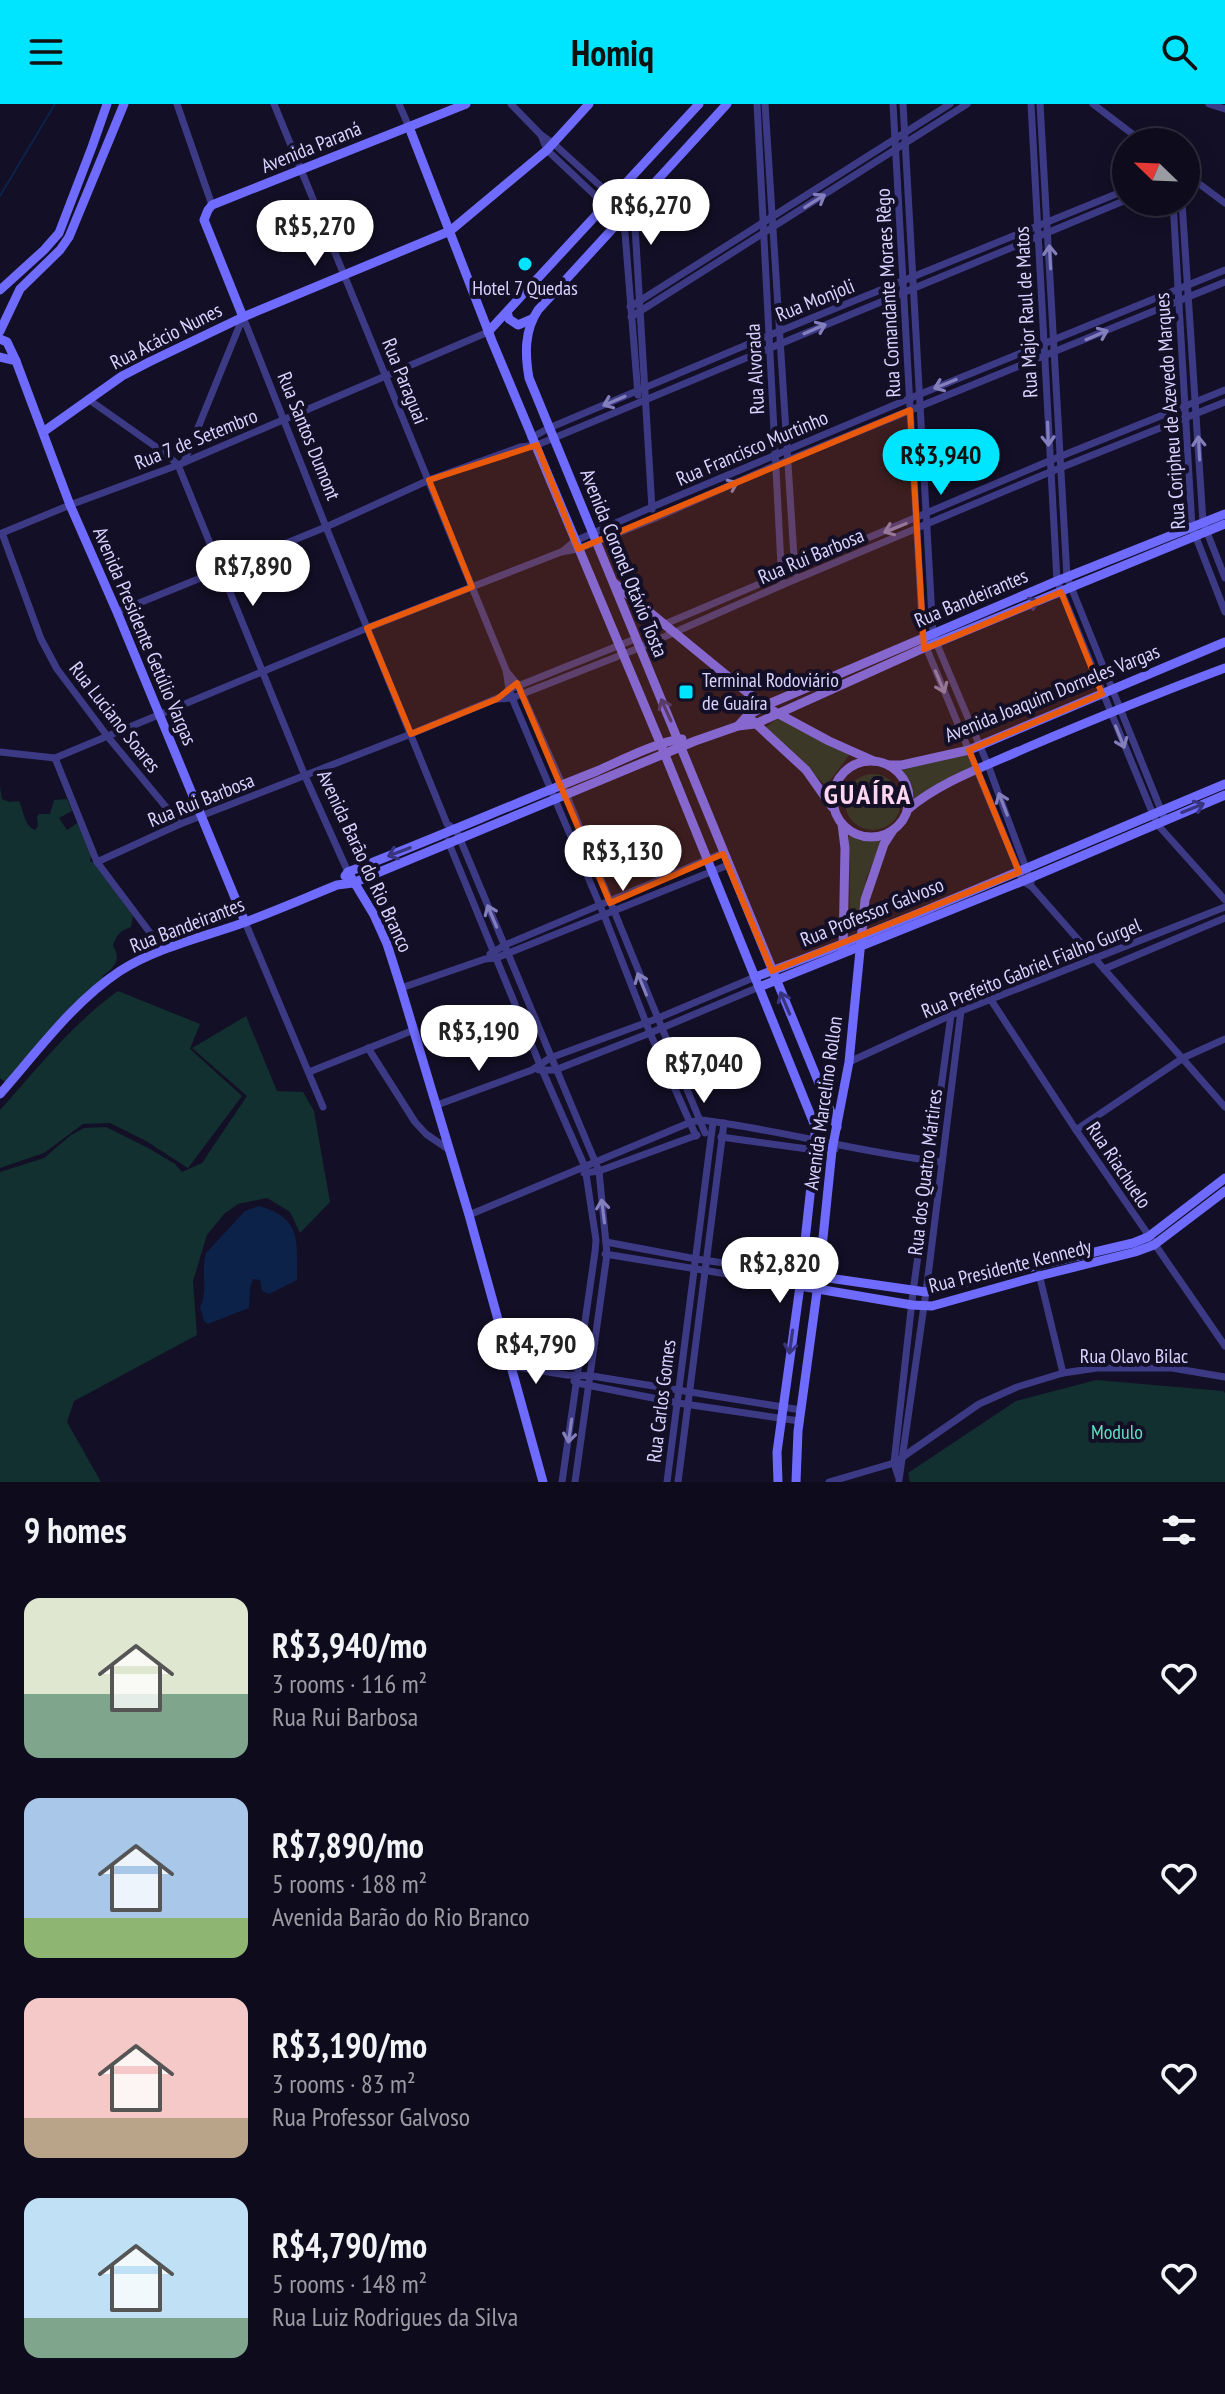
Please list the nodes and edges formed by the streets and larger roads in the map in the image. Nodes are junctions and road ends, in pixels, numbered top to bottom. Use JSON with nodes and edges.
{"nodes":[{"id":1,"x":107,"y":104,"type":"edge"},
{"id":2,"x":124,"y":104,"type":"edge"},
{"id":3,"x":177,"y":104,"type":"edge"},
{"id":4,"x":274,"y":104,"type":"edge"},
{"id":5,"x":399,"y":104,"type":"edge"},
{"id":6,"x":466,"y":104,"type":"edge"},
{"id":7,"x":511,"y":104,"type":"edge"},
{"id":8,"x":589,"y":104,"type":"edge"},
{"id":9,"x":699,"y":104,"type":"edge"},
{"id":10,"x":727,"y":104,"type":"edge"},
{"id":11,"x":950,"y":104,"type":"edge"},
{"id":12,"x":967,"y":104,"type":"edge"},
{"id":13,"x":1031,"y":104,"type":"edge"},
{"id":14,"x":1040,"y":104,"type":"edge"},
{"id":15,"x":1093,"y":104,"type":"edge"},
{"id":16,"x":1209,"y":104,"type":"edge"},
{"id":17,"x":903,"y":105,"type":"edge"},
{"id":18,"x":761,"y":106,"type":"edge"},
{"id":19,"x":894,"y":106,"type":"edge"},
{"id":20,"x":1225,"y":109,"type":"edge"},
{"id":21,"x":929,"y":117,"type":"junction"},
{"id":22,"x":934,"y":125,"type":"junction"},
{"id":23,"x":409,"y":127,"type":"junction"},
{"id":24,"x":1125,"y":128,"type":"edge"},
{"id":25,"x":905,"y":133,"type":"junction"},
{"id":26,"x":895,"y":139,"type":"junction"},
{"id":27,"x":906,"y":144,"type":"junction"},
{"id":28,"x":1043,"y":145,"type":"junction"},
{"id":29,"x":1033,"y":146,"type":"junction"},
{"id":30,"x":550,"y":147,"type":"junction"},
{"id":31,"x":896,"y":151,"type":"junction"},
{"id":32,"x":301,"y":171,"type":"junction"},
{"id":33,"x":765,"y":179,"type":"junction"},
{"id":34,"x":1045,"y":185,"type":"junction"},
{"id":35,"x":1200,"y":185,"type":"edge"},
{"id":36,"x":1035,"y":186,"type":"junction"},
{"id":37,"x":1112,"y":195,"type":"edge"},
{"id":38,"x":1108,"y":197,"type":"junction"},
{"id":39,"x":609,"y":202,"type":"junction"},
{"id":40,"x":1225,"y":203,"type":"edge"},
{"id":41,"x":212,"y":205,"type":"junction"},
{"id":42,"x":1111,"y":206,"type":"joint"},
{"id":43,"x":628,"y":211,"type":"junction"},
{"id":44,"x":771,"y":215,"type":"junction"},
{"id":45,"x":909,"y":215,"type":"junction"},
{"id":46,"x":1066,"y":215,"type":"junction"},
{"id":47,"x":900,"y":216,"type":"junction"},
{"id":48,"x":1174,"y":216,"type":"edge"},
{"id":49,"x":1183,"y":216,"type":"edge"},
{"id":50,"x":620,"y":219,"type":"junction"},
{"id":51,"x":763,"y":221,"type":"junction"},
{"id":52,"x":1048,"y":222,"type":"junction"},
{"id":53,"x":1069,"y":224,"type":"junction"},
{"id":54,"x":1038,"y":226,"type":"junction"},
{"id":55,"x":772,"y":227,"type":"junction"},
{"id":56,"x":450,"y":231,"type":"junction"},
{"id":57,"x":764,"y":232,"type":"junction"},
{"id":58,"x":1049,"y":232,"type":"junction"},
{"id":59,"x":1038,"y":237,"type":"junction"},
{"id":60,"x":991,"y":245,"type":"junction"},
{"id":61,"x":1186,"y":250,"type":"junction"},
{"id":62,"x":1175,"y":251,"type":"junction"},
{"id":63,"x":994,"y":255,"type":"junction"},
{"id":64,"x":959,"y":258,"type":"junction"},
{"id":65,"x":700,"y":262,"type":"junction"},
{"id":66,"x":963,"y":267,"type":"junction"},
{"id":67,"x":705,"y":270,"type":"junction"},
{"id":68,"x":1222,"y":272,"type":"edge"},
{"id":69,"x":344,"y":273,"type":"junction"},
{"id":70,"x":913,"y":277,"type":"junction"},
{"id":71,"x":904,"y":281,"type":"junction"},
{"id":72,"x":1223,"y":282,"type":"edge"},
{"id":73,"x":771,"y":284,"type":"junction"},
{"id":74,"x":1188,"y":285,"type":"junction"},
{"id":75,"x":914,"y":287,"type":"junction"},
{"id":76,"x":0,"y":290,"type":"edge"},
{"id":77,"x":1177,"y":290,"type":"junction"},
{"id":78,"x":905,"y":291,"type":"junction"},
{"id":79,"x":871,"y":294,"type":"junction"},
{"id":80,"x":1189,"y":296,"type":"junction"},
{"id":81,"x":1052,"y":298,"type":"junction"},
{"id":82,"x":1042,"y":300,"type":"junction"},
{"id":83,"x":639,"y":301,"type":"junction"},
{"id":84,"x":1177,"y":301,"type":"junction"},
{"id":85,"x":875,"y":304,"type":"junction"},
{"id":86,"x":630,"y":307,"type":"junction"},
{"id":87,"x":840,"y":307,"type":"junction"},
{"id":88,"x":640,"y":311,"type":"junction"},
{"id":89,"x":507,"y":312,"type":"junction"},
{"id":90,"x":1122,"y":312,"type":"junction"},
{"id":91,"x":243,"y":317,"type":"junction"},
{"id":92,"x":631,"y":317,"type":"junction"},
{"id":93,"x":843,"y":317,"type":"junction"},
{"id":94,"x":532,"y":319,"type":"junction"},
{"id":95,"x":1126,"y":323,"type":"junction"},
{"id":96,"x":0,"y":331,"type":"edge"},
{"id":97,"x":779,"y":331,"type":"junction"},
{"id":98,"x":488,"y":332,"type":"junction"},
{"id":99,"x":770,"y":335,"type":"junction"},
{"id":100,"x":1191,"y":337,"type":"junction"},
{"id":101,"x":0,"y":339,"type":"edge"},
{"id":102,"x":1180,"y":339,"type":"junction"},
{"id":103,"x":1054,"y":340,"type":"junction"},
{"id":104,"x":780,"y":343,"type":"junction"},
{"id":105,"x":1045,"y":344,"type":"junction"},
{"id":106,"x":771,"y":347,"type":"junction"},
{"id":107,"x":638,"y":351,"type":"junction"},
{"id":108,"x":1055,"y":353,"type":"junction"},
{"id":109,"x":912,"y":356,"type":"junction"},
{"id":110,"x":1014,"y":356,"type":"junction"},
{"id":111,"x":0,"y":357,"type":"edge"},
{"id":112,"x":1045,"y":357,"type":"junction"},
{"id":113,"x":16,"y":361,"type":"junction"},
{"id":114,"x":702,"y":364,"type":"junction"},
{"id":115,"x":1018,"y":367,"type":"junction"},
{"id":116,"x":975,"y":372,"type":"junction"},
{"id":117,"x":706,"y":374,"type":"junction"},
{"id":118,"x":386,"y":377,"type":"junction"},
{"id":119,"x":979,"y":383,"type":"junction"},
{"id":120,"x":642,"y":390,"type":"junction"},
{"id":121,"x":1225,"y":390,"type":"edge"},
{"id":122,"x":1057,"y":392,"type":"junction"},
{"id":123,"x":1047,"y":393,"type":"junction"},
{"id":124,"x":918,"y":395,"type":"junction"},
{"id":125,"x":88,"y":399,"type":"junction"},
{"id":126,"x":910,"y":399,"type":"junction"},
{"id":127,"x":643,"y":400,"type":"junction"},
{"id":128,"x":1225,"y":402,"type":"edge"},
{"id":129,"x":1196,"y":403,"type":"junction"},
{"id":130,"x":920,"y":406,"type":"junction"},
{"id":131,"x":1185,"y":407,"type":"junction"},
{"id":132,"x":910,"y":410,"type":"junction"},
{"id":133,"x":1197,"y":414,"type":"junction"},
{"id":134,"x":1186,"y":418,"type":"junction"},
{"id":135,"x":284,"y":420,"type":"junction"},
{"id":136,"x":847,"y":425,"type":"junction"},
{"id":137,"x":43,"y":432,"type":"junction"},
{"id":138,"x":551,"y":432,"type":"junction"},
{"id":139,"x":1121,"y":432,"type":"junction"},
{"id":140,"x":850,"y":435,"type":"junction"},
{"id":141,"x":535,"y":441,"type":"junction"},
{"id":142,"x":1123,"y":443,"type":"junction"},
{"id":143,"x":786,"y":451,"type":"junction"},
{"id":144,"x":776,"y":456,"type":"junction"},
{"id":145,"x":1059,"y":457,"type":"junction"},
{"id":146,"x":787,"y":461,"type":"junction"},
{"id":147,"x":1049,"y":461,"type":"junction"},
{"id":148,"x":923,"y":463,"type":"junction"},
{"id":149,"x":181,"y":464,"type":"junction"},
{"id":150,"x":914,"y":464,"type":"junction"},
{"id":151,"x":776,"y":465,"type":"junction"},
{"id":152,"x":1060,"y":468,"type":"junction"},
{"id":153,"x":1050,"y":472,"type":"junction"},
{"id":154,"x":429,"y":480,"type":"junction"},
{"id":155,"x":1201,"y":484,"type":"junction"},
{"id":156,"x":1190,"y":486,"type":"junction"},
{"id":157,"x":987,"y":489,"type":"junction"},
{"id":158,"x":685,"y":494,"type":"junction"},
{"id":159,"x":990,"y":498,"type":"junction"},
{"id":160,"x":688,"y":504,"type":"junction"},
{"id":161,"x":70,"y":505,"type":"junction"},
{"id":162,"x":652,"y":507,"type":"junction"},
{"id":163,"x":1225,"y":514,"type":"edge"},
{"id":164,"x":926,"y":515,"type":"junction"},
{"id":165,"x":653,"y":519,"type":"junction"},
{"id":166,"x":917,"y":519,"type":"junction"},
{"id":167,"x":1064,"y":523,"type":"junction"},
{"id":168,"x":1225,"y":524,"type":"edge"},
{"id":169,"x":927,"y":525,"type":"junction"},
{"id":170,"x":1053,"y":525,"type":"junction"},
{"id":171,"x":326,"y":527,"type":"junction"},
{"id":172,"x":1204,"y":527,"type":"junction"},
{"id":173,"x":918,"y":529,"type":"junction"},
{"id":174,"x":1194,"y":532,"type":"junction"},
{"id":175,"x":2,"y":533,"type":"joint"},
{"id":176,"x":594,"y":538,"type":"junction"},
{"id":177,"x":576,"y":545,"type":"junction"},
{"id":178,"x":854,"y":545,"type":"junction"},
{"id":179,"x":856,"y":554,"type":"junction"},
{"id":180,"x":221,"y":569,"type":"junction"},
{"id":181,"x":794,"y":569,"type":"junction"},
{"id":182,"x":782,"y":574,"type":"junction"},
{"id":183,"x":1225,"y":578,"type":"edge"},
{"id":184,"x":796,"y":579,"type":"junction"},
{"id":185,"x":612,"y":580,"type":"junction"},
{"id":186,"x":930,"y":581,"type":"junction"},
{"id":187,"x":921,"y":582,"type":"junction"},
{"id":188,"x":1064,"y":584,"type":"junction"},
{"id":189,"x":782,"y":585,"type":"junction"},
{"id":190,"x":472,"y":587,"type":"junction"},
{"id":191,"x":725,"y":598,"type":"junction"},
{"id":192,"x":728,"y":608,"type":"junction"},
{"id":193,"x":117,"y":612,"type":"junction"},
{"id":194,"x":1225,"y":612,"type":"edge"},
{"id":195,"x":665,"y":624,"type":"junction"},
{"id":196,"x":367,"y":628,"type":"junction"},
{"id":197,"x":675,"y":631,"type":"junction"},
{"id":198,"x":1091,"y":637,"type":"junction"},
{"id":199,"x":1081,"y":640,"type":"junction"},
{"id":200,"x":930,"y":641,"type":"junction"},
{"id":201,"x":1225,"y":642,"type":"edge"},
{"id":202,"x":637,"y":643,"type":"junction"},
{"id":203,"x":621,"y":650,"type":"junction"},
{"id":204,"x":567,"y":665,"type":"junction"},
{"id":205,"x":1225,"y":668,"type":"edge"},
{"id":206,"x":506,"y":670,"type":"junction"},
{"id":207,"x":263,"y":673,"type":"junction"},
{"id":208,"x":570,"y":675,"type":"junction"},
{"id":209,"x":820,"y":682,"type":"junction"},
{"id":210,"x":518,"y":685,"type":"junction"},
{"id":211,"x":509,"y":689,"type":"junction"},
{"id":212,"x":1107,"y":692,"type":"junction"},
{"id":213,"x":824,"y":693,"type":"junction"},
{"id":214,"x":522,"y":694,"type":"junction"},
{"id":215,"x":512,"y":698,"type":"junction"},
{"id":216,"x":497,"y":699,"type":"junction"},
{"id":217,"x":764,"y":706,"type":"junction"},
{"id":218,"x":1114,"y":710,"type":"junction"},
{"id":219,"x":159,"y":713,"type":"junction"},
{"id":220,"x":777,"y":714,"type":"junction"},
{"id":221,"x":747,"y":716,"type":"junction"},
{"id":222,"x":755,"y":724,"type":"junction"},
{"id":223,"x":738,"y":726,"type":"junction"},
{"id":224,"x":411,"y":734,"type":"junction"},
{"id":225,"x":108,"y":737,"type":"junction"},
{"id":226,"x":541,"y":737,"type":"junction"},
{"id":227,"x":531,"y":742,"type":"junction"},
{"id":228,"x":680,"y":743,"type":"junction"},
{"id":229,"x":980,"y":746,"type":"junction"},
{"id":230,"x":663,"y":750,"type":"junction"},
{"id":231,"x":969,"y":750,"type":"junction"},
{"id":232,"x":0,"y":752,"type":"edge"},
{"id":233,"x":55,"y":758,"type":"junction"},
{"id":234,"x":874,"y":761,"type":"junction"},
{"id":235,"x":889,"y":765,"type":"junction"},
{"id":236,"x":988,"y":765,"type":"junction"},
{"id":237,"x":977,"y":769,"type":"junction"},
{"id":238,"x":305,"y":776,"type":"junction"},
{"id":239,"x":1225,"y":784,"type":"edge"},
{"id":240,"x":698,"y":789,"type":"junction"},
{"id":241,"x":564,"y":790,"type":"junction"},
{"id":242,"x":553,"y":794,"type":"junction"},
{"id":243,"x":681,"y":795,"type":"junction"},
{"id":244,"x":1225,"y":795,"type":"edge"},
{"id":245,"x":834,"y":810,"type":"junction"},
{"id":246,"x":907,"y":810,"type":"junction"},
{"id":247,"x":201,"y":815,"type":"junction"},
{"id":248,"x":1160,"y":820,"type":"junction"},
{"id":249,"x":180,"y":824,"type":"junction"},
{"id":250,"x":842,"y":824,"type":"junction"},
{"id":251,"x":893,"y":830,"type":"junction"},
{"id":252,"x":452,"y":834,"type":"junction"},
{"id":253,"x":588,"y":849,"type":"junction"},
{"id":254,"x":723,"y":853,"type":"junction"},
{"id":255,"x":578,"y":854,"type":"junction"},
{"id":256,"x":706,"y":861,"type":"junction"},
{"id":257,"x":97,"y":862,"type":"junction"},
{"id":258,"x":728,"y":865,"type":"junction"},
{"id":259,"x":712,"y":871,"type":"junction"},
{"id":260,"x":348,"y":872,"type":"junction"},
{"id":261,"x":1026,"y":877,"type":"junction"},
{"id":262,"x":353,"y":883,"type":"junction"},
{"id":263,"x":337,"y":885,"type":"junction"},
{"id":264,"x":1225,"y":900,"type":"edge"},
{"id":265,"x":610,"y":903,"type":"junction"},
{"id":266,"x":1225,"y":907,"type":"edge"},
{"id":267,"x":602,"y":911,"type":"junction"},
{"id":268,"x":613,"y":912,"type":"junction"},
{"id":269,"x":748,"y":914,"type":"junction"},
{"id":270,"x":926,"y":915,"type":"junction"},
{"id":271,"x":1225,"y":918,"type":"edge"},
{"id":272,"x":245,"y":922,"type":"junction"},
{"id":273,"x":732,"y":922,"type":"junction"},
{"id":274,"x":862,"y":936,"type":"junction"},
{"id":275,"x":1147,"y":938,"type":"junction"},
{"id":276,"x":861,"y":947,"type":"junction"},
{"id":277,"x":842,"y":949,"type":"junction"},
{"id":278,"x":1152,"y":949,"type":"junction"},
{"id":279,"x":163,"y":950,"type":"junction"},
{"id":280,"x":506,"y":950,"type":"junction"},
{"id":281,"x":495,"y":955,"type":"junction"},
{"id":282,"x":1095,"y":959,"type":"junction"},
{"id":283,"x":1104,"y":969,"type":"junction"},
{"id":284,"x":773,"y":975,"type":"junction"},
{"id":285,"x":757,"y":982,"type":"junction"},
{"id":286,"x":401,"y":988,"type":"junction"},
{"id":287,"x":991,"y":1000,"type":"junction"},
{"id":288,"x":961,"y":1011,"type":"junction"},
{"id":289,"x":951,"y":1015,"type":"junction"},
{"id":290,"x":656,"y":1019,"type":"junction"},
{"id":291,"x":646,"y":1023,"type":"junction"},
{"id":292,"x":660,"y":1028,"type":"junction"},
{"id":293,"x":414,"y":1030,"type":"junction"},
{"id":294,"x":650,"y":1033,"type":"junction"},
{"id":295,"x":1225,"y":1039,"type":"edge"},
{"id":296,"x":368,"y":1048,"type":"junction"},
{"id":297,"x":550,"y":1058,"type":"junction"},
{"id":298,"x":1183,"y":1058,"type":"junction"},
{"id":299,"x":849,"y":1062,"type":"junction"},
{"id":300,"x":538,"y":1069,"type":"junction"},
{"id":301,"x":555,"y":1070,"type":"junction"},
{"id":302,"x":679,"y":1071,"type":"junction"},
{"id":303,"x":309,"y":1072,"type":"junction"},
{"id":304,"x":814,"y":1073,"type":"junction"},
{"id":305,"x":671,"y":1075,"type":"junction"},
{"id":306,"x":797,"y":1083,"type":"junction"},
{"id":307,"x":0,"y":1094,"type":"edge"},
{"id":308,"x":437,"y":1105,"type":"junction"},
{"id":309,"x":323,"y":1107,"type":"dead end"},
{"id":310,"x":1225,"y":1107,"type":"edge"},
{"id":311,"x":701,"y":1120,"type":"junction"},
{"id":312,"x":691,"y":1122,"type":"junction"},
{"id":313,"x":713,"y":1122,"type":"junction"},
{"id":314,"x":724,"y":1123,"type":"junction"},
{"id":315,"x":815,"y":1126,"type":"joint"},
{"id":316,"x":837,"y":1127,"type":"junction"},
{"id":317,"x":1076,"y":1130,"type":"junction"},
{"id":318,"x":767,"y":1131,"type":"junction"},
{"id":319,"x":704,"y":1134,"type":"junction"},
{"id":320,"x":723,"y":1137,"type":"junction"},
{"id":321,"x":764,"y":1143,"type":"junction"},
{"id":322,"x":815,"y":1145,"type":"junction"},
{"id":323,"x":832,"y":1147,"type":"junction"},
{"id":324,"x":448,"y":1149,"type":"junction"},
{"id":325,"x":930,"y":1161,"type":"junction"},
{"id":326,"x":596,"y":1162,"type":"junction"},
{"id":327,"x":942,"y":1162,"type":"junction"},
{"id":328,"x":586,"y":1170,"type":"junction"},
{"id":329,"x":599,"y":1171,"type":"junction"},
{"id":330,"x":1225,"y":1178,"type":"edge"},
{"id":331,"x":1225,"y":1191,"type":"edge"},
{"id":332,"x":469,"y":1215,"type":"junction"},
{"id":333,"x":596,"y":1240,"type":"junction"},
{"id":334,"x":1151,"y":1241,"type":"junction"},
{"id":335,"x":607,"y":1242,"type":"junction"},
{"id":336,"x":595,"y":1252,"type":"junction"},
{"id":337,"x":607,"y":1254,"type":"junction"},
{"id":338,"x":696,"y":1259,"type":"junction"},
{"id":339,"x":706,"y":1260,"type":"junction"},
{"id":340,"x":745,"y":1266,"type":"junction"},
{"id":341,"x":694,"y":1269,"type":"junction"},
{"id":342,"x":704,"y":1271,"type":"junction"},
{"id":343,"x":1038,"y":1271,"type":"junction"},
{"id":344,"x":801,"y":1274,"type":"junction"},
{"id":345,"x":743,"y":1277,"type":"junction"},
{"id":346,"x":819,"y":1277,"type":"junction"},
{"id":347,"x":800,"y":1286,"type":"junction"},
{"id":348,"x":818,"y":1288,"type":"junction"},
{"id":349,"x":913,"y":1292,"type":"junction"},
{"id":350,"x":926,"y":1292,"type":"junction"},
{"id":351,"x":912,"y":1305,"type":"junction"},
{"id":352,"x":924,"y":1306,"type":"junction"},
{"id":353,"x":1225,"y":1346,"type":"edge"},
{"id":354,"x":905,"y":1364,"type":"junction"},
{"id":355,"x":916,"y":1365,"type":"junction"},
{"id":356,"x":510,"y":1366,"type":"junction"},
{"id":357,"x":1063,"y":1373,"type":"junction"},
{"id":358,"x":1225,"y":1377,"type":"edge"},
{"id":359,"x":578,"y":1379,"type":"junction"},
{"id":360,"x":591,"y":1381,"type":"junction"},
{"id":361,"x":679,"y":1390,"type":"junction"},
{"id":362,"x":690,"y":1391,"type":"junction"},
{"id":363,"x":678,"y":1403,"type":"junction"},
{"id":364,"x":688,"y":1404,"type":"junction"},
{"id":365,"x":782,"y":1412,"type":"junction"},
{"id":366,"x":800,"y":1415,"type":"junction"},
{"id":367,"x":903,"y":1459,"type":"junction"},
{"id":368,"x":894,"y":1463,"type":"junction"},
{"id":369,"x":899,"y":1481,"type":"edge"},
{"id":370,"x":543,"y":1482,"type":"edge"},
{"id":371,"x":562,"y":1482,"type":"edge"},
{"id":372,"x":575,"y":1482,"type":"edge"},
{"id":373,"x":667,"y":1482,"type":"edge"},
{"id":374,"x":678,"y":1482,"type":"edge"},
{"id":375,"x":778,"y":1482,"type":"edge"},
{"id":376,"x":796,"y":1482,"type":"edge"},
{"id":377,"x":829,"y":1482,"type":"edge"}],
"edges":[{"from":1,"to":76,"type":"street"},
{"from":2,"to":96,"type":"street"},
{"from":3,"to":41,"type":"street","name":"Rua Santos Dumont"},
{"from":4,"to":32,"type":"street","name":"Rua Paraguai"},
{"from":5,"to":23,"type":"street"},
{"from":6,"to":23,"type":"street","name":"Avenida Paraná"},
{"from":7,"to":30,"type":"street"},
{"from":8,"to":30,"type":"street","name":"Rua Acácio Nunes"},
{"from":9,"to":39,"type":"street"},
{"from":10,"to":43,"type":"street"},
{"from":11,"to":21,"type":"street"},
{"from":12,"to":22,"type":"street"},
{"from":13,"to":14,"type":"street"},
{"from":13,"to":29,"type":"street","name":"Rua Major Raul de Matos"},
{"from":14,"to":28,"type":"street","name":"Rua Major Raul de Matos"},
{"from":15,"to":24,"type":"street"},
{"from":16,"to":20,"type":"street"},
{"from":17,"to":19,"type":"street"},
{"from":17,"to":25,"type":"street","name":"Rua Comandante Moraes Rêgo"},
{"from":18,"to":33,"type":"street","name":"Rua Alvorada"},
{"from":19,"to":26,"type":"street","name":"Rua Comandante Moraes Rêgo"},
{"from":21,"to":22,"type":"street"},
{"from":21,"to":25,"type":"street"},
{"from":22,"to":27,"type":"street"},
{"from":23,"to":32,"type":"street","name":"Avenida Paraná"},
{"from":23,"to":56,"type":"street","name":"Avenida Coronel Otávio Tosta"},
{"from":25,"to":26,"type":"street"},
{"from":25,"to":27,"type":"street","name":"Rua Comandante Moraes Rêgo"},
{"from":26,"to":31,"type":"street","name":"Rua Comandante Moraes Rêgo"},
{"from":26,"to":44,"type":"street"},
{"from":27,"to":31,"type":"street"},
{"from":27,"to":45,"type":"street","name":"Rua Comandante Moraes Rêgo"},
{"from":28,"to":29,"type":"street"},
{"from":28,"to":34,"type":"street","name":"Rua Major Raul de Matos"},
{"from":29,"to":36,"type":"street","name":"Rua Major Raul de Matos"},
{"from":30,"to":39,"type":"street"},
{"from":30,"to":56,"type":"street","name":"Rua Acácio Nunes"},
{"from":31,"to":47,"type":"street","name":"Rua Comandante Moraes Rêgo"},
{"from":55,"to":31,"type":"street","one_way":true},
{"from":32,"to":41,"type":"street","name":"Avenida Paraná"},
{"from":32,"to":69,"type":"street","name":"Rua Paraguai"},
{"from":33,"to":44,"type":"street","name":"Rua Alvorada"},
{"from":33,"to":51,"type":"street","name":"Rua Alvorada"},
{"from":34,"to":36,"type":"street"},
{"from":34,"to":52,"type":"street","name":"Rua Major Raul de Matos"},
{"from":35,"to":40,"type":"street"},
{"from":36,"to":54,"type":"street","name":"Rua Major Raul de Matos"},
{"from":37,"to":38,"type":"street","name":"Rua Monjoli"},
{"from":38,"to":42,"type":"street"},
{"from":38,"to":46,"type":"street","name":"Rua Monjoli"},
{"from":39,"to":43,"type":"street"},
{"from":39,"to":50,"type":"street"},
{"from":39,"to":89,"type":"street"},
{"from":41,"to":91,"type":"street","name":"Rua Santos Dumont"},
{"from":42,"to":53,"type":"street","name":"Rua Monjoli"},
{"from":43,"to":50,"type":"street"},
{"from":43,"to":83,"type":"street"},
{"from":44,"to":51,"type":"street"},
{"from":44,"to":55,"type":"street","name":"Rua Alvorada"},
{"from":45,"to":47,"type":"street"},
{"from":45,"to":70,"type":"street","name":"Rua Comandante Moraes Rêgo"},
{"from":46,"to":52,"type":"street","name":"Rua Monjoli"},
{"from":46,"to":53,"type":"street"},
{"from":47,"to":71,"type":"street","name":"Rua Comandante Moraes Rêgo"},
{"from":48,"to":62,"type":"street","name":"Rua Coripheu de Azevedo Marques"},
{"from":49,"to":61,"type":"street","name":"Rua Coripheu de Azevedo Marques"},
{"from":50,"to":86,"type":"street"},
{"from":50,"to":94,"type":"street"},
{"from":51,"to":57,"type":"street","name":"Rua Alvorada"},
{"from":51,"to":65,"type":"street"},
{"from":52,"to":54,"type":"street","name":"Rua Monjoli"},
{"from":52,"to":58,"type":"street","name":"Rua Major Raul de Matos"},
{"from":53,"to":58,"type":"street","name":"Rua Monjoli"},
{"from":54,"to":59,"type":"street","name":"Rua Major Raul de Matos"},
{"from":54,"to":60,"type":"street","name":"Rua Monjoli"},
{"from":55,"to":57,"type":"street"},
{"from":55,"to":73,"type":"street","name":"Rua Alvorada"},
{"from":56,"to":69,"type":"street","name":"Rua Acácio Nunes"},
{"from":56,"to":98,"type":"street","name":"Avenida Coronel Otávio Tosta"},
{"from":57,"to":67,"type":"street"},
{"from":57,"to":73,"type":"street","name":"Rua Alvorada"},
{"from":58,"to":59,"type":"street","name":"Rua Monjoli"},
{"from":81,"to":58,"type":"street","name":"Rua Major Raul de Matos","one_way":true},
{"from":59,"to":63,"type":"street","name":"Rua Monjoli"},
{"from":59,"to":82,"type":"street","name":"Rua Major Raul de Matos"},
{"from":60,"to":63,"type":"street"},
{"from":60,"to":64,"type":"street","name":"Rua Monjoli"},
{"from":61,"to":62,"type":"street"},
{"from":61,"to":74,"type":"street","name":"Rua Coripheu de Azevedo Marques"},
{"from":62,"to":77,"type":"street","name":"Rua Coripheu de Azevedo Marques"},
{"from":63,"to":66,"type":"street","name":"Rua Monjoli"},
{"from":64,"to":66,"type":"street"},
{"from":64,"to":70,"type":"street","name":"Rua Monjoli"},
{"from":65,"to":67,"type":"street"},
{"from":65,"to":83,"type":"street"},
{"from":66,"to":75,"type":"street","name":"Rua Monjoli"},
{"from":67,"to":88,"type":"street"},
{"from":68,"to":72,"type":"street"},
{"from":68,"to":74,"type":"street","name":"Rua Francisco Murtinho"},
{"from":69,"to":91,"type":"street","name":"Rua Acácio Nunes"},
{"from":69,"to":118,"type":"street","name":"Rua Paraguai"},
{"from":70,"to":71,"type":"street","name":"Rua Monjoli"},
{"from":70,"to":75,"type":"street","name":"Rua Comandante Moraes Rêgo"},
{"from":71,"to":78,"type":"street","name":"Rua Comandante Moraes Rêgo"},
{"from":71,"to":79,"type":"street","name":"Rua Monjoli"},
{"from":72,"to":80,"type":"street","name":"Rua Francisco Murtinho"},
{"from":73,"to":97,"type":"street","name":"Rua Alvorada"},
{"from":73,"to":99,"type":"street","name":"Rua Alvorada"},
{"from":74,"to":77,"type":"street","name":"Rua Francisco Murtinho"},
{"from":74,"to":80,"type":"street","name":"Rua Coripheu de Azevedo Marques"},
{"from":75,"to":78,"type":"street","name":"Rua Monjoli"},
{"from":75,"to":109,"type":"street","name":"Rua Comandante Moraes Rêgo"},
{"from":77,"to":84,"type":"street","name":"Rua Coripheu de Azevedo Marques"},
{"from":77,"to":90,"type":"street","name":"Rua Francisco Murtinho"},
{"from":78,"to":85,"type":"street","name":"Rua Monjoli"},
{"from":78,"to":109,"type":"street","name":"Rua Comandante Moraes Rêgo"},
{"from":79,"to":85,"type":"street"},
{"from":79,"to":87,"type":"street","name":"Rua Monjoli"},
{"from":80,"to":84,"type":"street","name":"Rua Francisco Murtinho"},
{"from":80,"to":100,"type":"street","name":"Rua Coripheu de Azevedo Marques"},
{"from":81,"to":82,"type":"street"},
{"from":81,"to":103,"type":"street","name":"Rua Major Raul de Matos"},
{"from":82,"to":105,"type":"street","name":"Rua Major Raul de Matos"},
{"from":83,"to":86,"type":"street"},
{"from":83,"to":88,"type":"street"},
{"from":84,"to":95,"type":"street","name":"Rua Francisco Murtinho"},
{"from":84,"to":102,"type":"street","name":"Rua Coripheu de Azevedo Marques"},
{"from":85,"to":93,"type":"street","name":"Rua Monjoli"},
{"from":86,"to":92,"type":"street"},
{"from":87,"to":93,"type":"street"},
{"from":87,"to":97,"type":"street","name":"Rua Monjoli"},
{"from":88,"to":92,"type":"street"},
{"from":88,"to":107,"type":"street"},
{"from":89,"to":94,"type":"street"},
{"from":89,"to":98,"type":"street"},
{"from":90,"to":95,"type":"street"},
{"from":90,"to":103,"type":"street","name":"Rua Francisco Murtinho"},
{"from":91,"to":125,"type":"street","name":"Rua Acácio Nunes"},
{"from":91,"to":135,"type":"street","name":"Rua Santos Dumont"},
{"from":91,"to":149,"type":"street"},
{"from":92,"to":107,"type":"street"},
{"from":104,"to":93,"type":"street","name":"Rua Monjoli","one_way":true},
{"from":94,"to":138,"type":"street","name":"Avenida Coronel Otávio Tosta"},
{"from":108,"to":95,"type":"street","name":"Rua Francisco Murtinho","one_way":true},
{"from":97,"to":99,"type":"street","name":"Rua Monjoli"},
{"from":97,"to":104,"type":"street","name":"Rua Alvorada"},
{"from":98,"to":118,"type":"street","name":"Rua 7 de Setembro"},
{"from":98,"to":141,"type":"street","name":"Avenida Coronel Otávio Tosta"},
{"from":99,"to":106,"type":"street","name":"Rua Alvorada"},
{"from":99,"to":114,"type":"street","name":"Rua Monjoli"},
{"from":100,"to":102,"type":"street"},
{"from":100,"to":129,"type":"street","name":"Rua Coripheu de Azevedo Marques"},
{"from":101,"to":113,"type":"street","name":"Avenida Presidente Getúlio Vargas"},
{"from":102,"to":131,"type":"street","name":"Rua Coripheu de Azevedo Marques"},
{"from":103,"to":105,"type":"street","name":"Rua Francisco Murtinho"},
{"from":103,"to":108,"type":"street","name":"Rua Major Raul de Matos"},
{"from":104,"to":106,"type":"street","name":"Rua Monjoli"},
{"from":104,"to":143,"type":"street","name":"Rua Alvorada"},
{"from":105,"to":110,"type":"street","name":"Rua Francisco Murtinho"},
{"from":105,"to":112,"type":"street","name":"Rua Major Raul de Matos"},
{"from":106,"to":117,"type":"street","name":"Rua Monjoli"},
{"from":106,"to":144,"type":"street","name":"Rua Alvorada"},
{"from":107,"to":120,"type":"street"},
{"from":108,"to":112,"type":"street","name":"Rua Francisco Murtinho"},
{"from":108,"to":122,"type":"street","name":"Rua Major Raul de Matos"},
{"from":109,"to":124,"type":"street","name":"Rua Comandante Moraes Rêgo"},
{"from":109,"to":126,"type":"street","name":"Rua Comandante Moraes Rêgo"},
{"from":110,"to":115,"type":"street"},
{"from":110,"to":116,"type":"street","name":"Rua Francisco Murtinho"},
{"from":111,"to":113,"type":"street"},
{"from":112,"to":115,"type":"street","name":"Rua Francisco Murtinho"},
{"from":112,"to":123,"type":"street","name":"Rua Major Raul de Matos"},
{"from":113,"to":137,"type":"street","name":"Avenida Presidente Getúlio Vargas"},
{"from":114,"to":117,"type":"street"},
{"from":114,"to":120,"type":"street","name":"Rua Monjoli"},
{"from":115,"to":119,"type":"street","name":"Rua Francisco Murtinho"},
{"from":116,"to":119,"type":"street"},
{"from":116,"to":124,"type":"street","name":"Rua Francisco Murtinho","one_way":true},
{"from":117,"to":127,"type":"street","name":"Rua Monjoli"},
{"from":118,"to":135,"type":"street","name":"Rua 7 de Setembro"},
{"from":118,"to":154,"type":"street","name":"Rua Paraguai"},
{"from":119,"to":130,"type":"street","name":"Rua Francisco Murtinho"},
{"from":120,"to":127,"type":"street"},
{"from":120,"to":138,"type":"street","name":"Rua Monjoli","one_way":true},
{"from":121,"to":129,"type":"street","name":"Rua Rui Barbosa"},
{"from":122,"to":123,"type":"street"},
{"from":122,"to":145,"type":"street","name":"Rua Major Raul de Matos"},
{"from":123,"to":147,"type":"street","name":"Rua Major Raul de Matos","one_way":true},
{"from":124,"to":126,"type":"street","name":"Rua Francisco Murtinho"},
{"from":124,"to":130,"type":"street","name":"Rua Comandante Moraes Rêgo"},
{"from":125,"to":137,"type":"street","name":"Rua Acácio Nunes"},
{"from":125,"to":149,"type":"street","name":"Avenida Barão do Rio Branco"},
{"from":126,"to":132,"type":"street","name":"Rua Comandante Moraes Rêgo"},
{"from":126,"to":136,"type":"street","name":"Rua Francisco Murtinho"},
{"from":127,"to":138,"type":"street","name":"Rua Monjoli"},
{"from":127,"to":162,"type":"street"},
{"from":128,"to":133,"type":"street","name":"Rua Rui Barbosa"},
{"from":129,"to":131,"type":"street","name":"Rua Rui Barbosa"},
{"from":129,"to":133,"type":"street","name":"Rua Coripheu de Azevedo Marques"},
{"from":130,"to":132,"type":"street","name":"Rua Francisco Murtinho"},
{"from":130,"to":148,"type":"street","name":"Rua Comandante Moraes Rêgo"},
{"from":131,"to":134,"type":"street","name":"Rua Coripheu de Azevedo Marques"},
{"from":131,"to":139,"type":"street","name":"Rua Rui Barbosa"},
{"from":132,"to":140,"type":"street","name":"Rua Francisco Murtinho"},
{"from":132,"to":150,"type":"street","name":"Rua Comandante Moraes Rêgo"},
{"from":133,"to":134,"type":"street","name":"Rua Rui Barbosa"},
{"from":155,"to":133,"type":"street","name":"Rua Coripheu de Azevedo Marques","one_way":true},
{"from":134,"to":142,"type":"street","name":"Rua Rui Barbosa"},
{"from":134,"to":156,"type":"street","name":"Rua Coripheu de Azevedo Marques"},
{"from":135,"to":149,"type":"street","name":"Rua 7 de Setembro"},
{"from":135,"to":171,"type":"street","name":"Rua Santos Dumont"},
{"from":136,"to":140,"type":"street"},
{"from":136,"to":143,"type":"street","name":"Rua Francisco Murtinho"},
{"from":137,"to":161,"type":"street","name":"Avenida Presidente Getúlio Vargas"},
{"from":138,"to":141,"type":"street","name":"Rua Monjoli"},
{"from":138,"to":176,"type":"street","name":"Avenida Coronel Otávio Tosta"},
{"from":139,"to":142,"type":"street"},
{"from":139,"to":145,"type":"street","name":"Rua Rui Barbosa"},
{"from":140,"to":146,"type":"street","name":"Rua Francisco Murtinho"},
{"from":141,"to":154,"type":"street","name":"Rua Monjoli"},
{"from":141,"to":177,"type":"street","name":"Avenida Coronel Otávio Tosta"},
{"from":142,"to":152,"type":"street","name":"Rua Rui Barbosa"},
{"from":143,"to":144,"type":"street","name":"Rua Francisco Murtinho"},
{"from":143,"to":146,"type":"street","name":"Rua Alvorada"},
{"from":144,"to":151,"type":"street","name":"Rua Alvorada"},
{"from":144,"to":158,"type":"street","name":"Rua Francisco Murtinho"},
{"from":145,"to":147,"type":"street","name":"Rua Rui Barbosa"},
{"from":145,"to":152,"type":"street","name":"Rua Major Raul de Matos"},
{"from":146,"to":151,"type":"street","name":"Rua Francisco Murtinho"},
{"from":146,"to":181,"type":"street","name":"Rua Alvorada"},
{"from":147,"to":153,"type":"street","name":"Rua Major Raul de Matos"},
{"from":147,"to":157,"type":"street","name":"Rua Rui Barbosa"},
{"from":148,"to":150,"type":"street"},
{"from":148,"to":164,"type":"street","name":"Rua Comandante Moraes Rêgo"},
{"from":149,"to":161,"type":"street","name":"Rua 7 de Setembro"},
{"from":149,"to":180,"type":"street","name":"Avenida Barão do Rio Branco"},
{"from":150,"to":166,"type":"street","name":"Rua Comandante Moraes Rêgo"},
{"from":160,"to":151,"type":"street","name":"Rua Francisco Murtinho","one_way":true},
{"from":151,"to":182,"type":"street","name":"Rua Alvorada"},
{"from":152,"to":153,"type":"street","name":"Rua Rui Barbosa"},
{"from":152,"to":167,"type":"street","name":"Rua Major Raul de Matos"},
{"from":153,"to":159,"type":"street","name":"Rua Rui Barbosa"},
{"from":153,"to":170,"type":"street","name":"Rua Major Raul de Matos"},
{"from":154,"to":171,"type":"street","name":"Rua Monjoli"},
{"from":154,"to":190,"type":"street","name":"Rua Paraguai"},
{"from":155,"to":156,"type":"street"},
{"from":155,"to":172,"type":"street","name":"Rua Coripheu de Azevedo Marques"},
{"from":156,"to":174,"type":"street","name":"Rua Coripheu de Azevedo Marques"},
{"from":157,"to":159,"type":"street"},
{"from":157,"to":164,"type":"street","name":"Rua Rui Barbosa"},
{"from":158,"to":160,"type":"street"},
{"from":158,"to":162,"type":"street","name":"Rua Francisco Murtinho"},
{"from":159,"to":169,"type":"street","name":"Rua Rui Barbosa"},
{"from":160,"to":165,"type":"street","name":"Rua Francisco Murtinho"},
{"from":161,"to":175,"type":"street","name":"Rua 7 de Setembro"},
{"from":161,"to":193,"type":"street","name":"Avenida Presidente Getúlio Vargas"},
{"from":162,"to":165,"type":"street"},
{"from":162,"to":176,"type":"street","name":"Rua Francisco Murtinho"},
{"from":163,"to":172,"type":"street","name":"Rua Bandeirantes"},
{"from":164,"to":166,"type":"street","name":"Rua Rui Barbosa"},
{"from":164,"to":169,"type":"street","name":"Rua Comandante Moraes Rêgo"},
{"from":165,"to":176,"type":"street","name":"Rua Francisco Murtinho"},
{"from":166,"to":173,"type":"street","name":"Rua Comandante Moraes Rêgo"},
{"from":166,"to":178,"type":"street","name":"Rua Rui Barbosa","one_way":true},
{"from":167,"to":170,"type":"street"},
{"from":167,"to":188,"type":"street","name":"Rua Major Raul de Matos"},
{"from":168,"to":172,"type":"street","name":"Rua Bandeirantes"},
{"from":169,"to":173,"type":"street","name":"Rua Rui Barbosa"},
{"from":169,"to":186,"type":"street","name":"Rua Comandante Moraes Rêgo"},
{"from":170,"to":188,"type":"street","name":"Rua Major Raul de Matos"},
{"from":171,"to":180,"type":"street","name":"Rua Monjoli"},
{"from":171,"to":196,"type":"street","name":"Rua Santos Dumont"},
{"from":172,"to":174,"type":"street","name":"Rua Bandeirantes"},
{"from":172,"to":183,"type":"street","name":"Rua Coripheu de Azevedo Marques"},
{"from":173,"to":179,"type":"street","name":"Rua Rui Barbosa"},
{"from":173,"to":187,"type":"street","name":"Rua Comandante Moraes Rêgo"},
{"from":174,"to":188,"type":"street","name":"Rua Bandeirantes"},
{"from":174,"to":194,"type":"street","name":"Rua Coripheu de Azevedo Marques"},
{"from":175,"to":225,"type":"street","name":"Rua Luciano Soares"},
{"from":176,"to":177,"type":"street","name":"Rua Francisco Murtinho"},
{"from":176,"to":185,"type":"street","name":"Avenida Coronel Otávio Tosta"},
{"from":177,"to":190,"type":"street","name":"Rua Francisco Murtinho"},
{"from":177,"to":203,"type":"street","name":"Avenida Coronel Otávio Tosta"},
{"from":178,"to":179,"type":"street"},
{"from":178,"to":181,"type":"street","name":"Rua Rui Barbosa"},
{"from":179,"to":184,"type":"street","name":"Rua Rui Barbosa"},
{"from":180,"to":193,"type":"street","name":"Rua Monjoli"},
{"from":180,"to":207,"type":"street","name":"Avenida Barão do Rio Branco"},
{"from":181,"to":182,"type":"street","name":"Rua Rui Barbosa"},
{"from":181,"to":184,"type":"street","name":"Rua Alvorada"},
{"from":182,"to":189,"type":"street","name":"Rua Alvorada"},
{"from":182,"to":191,"type":"street","name":"Rua Rui Barbosa"},
{"from":184,"to":189,"type":"street","name":"Rua Rui Barbosa"},
{"from":185,"to":195,"type":"street"},
{"from":185,"to":202,"type":"street","name":"Avenida Coronel Otávio Tosta"},
{"from":186,"to":187,"type":"street"},
{"from":186,"to":200,"type":"street","name":"Rua Comandante Moraes Rêgo"},
{"from":187,"to":200,"type":"street","name":"Rua Comandante Moraes Rêgo"},
{"from":188,"to":198,"type":"street","name":"Rua Major Raul de Matos"},
{"from":188,"to":199,"type":"street","name":"Rua Major Raul de Matos"},
{"from":188,"to":200,"type":"street","name":"Rua Bandeirantes"},
{"from":189,"to":192,"type":"street","name":"Rua Rui Barbosa"},
{"from":190,"to":196,"type":"street","name":"Rua Francisco Murtinho"},
{"from":190,"to":206,"type":"street","name":"Rua Paraguai"},
{"from":191,"to":192,"type":"street"},
{"from":191,"to":195,"type":"street","name":"Rua Rui Barbosa"},
{"from":192,"to":197,"type":"street","name":"Rua Rui Barbosa"},
{"from":193,"to":219,"type":"street","name":"Avenida Presidente Getúlio Vargas"},
{"from":195,"to":197,"type":"street"},
{"from":196,"to":207,"type":"street","name":"Rua Francisco Murtinho"},
{"from":196,"to":224,"type":"street","name":"Rua Santos Dumont"},
{"from":197,"to":202,"type":"street","name":"Rua Rui Barbosa"},
{"from":197,"to":217,"type":"street"},
{"from":198,"to":199,"type":"street"},
{"from":198,"to":212,"type":"street","name":"Rua Major Raul de Matos"},
{"from":199,"to":212,"type":"street","name":"Rua Major Raul de Matos"},
{"from":200,"to":209,"type":"street","name":"Rua Bandeirantes"},
{"from":200,"to":213,"type":"street","name":"Rua Bandeirantes"},
{"from":200,"to":229,"type":"street","name":"Rua Comandante Moraes Rêgo"},
{"from":200,"to":231,"type":"street","name":"Rua Comandante Moraes Rêgo","one_way":true},
{"from":201,"to":212,"type":"street","name":"Avenida Joaquim Dorneles Vargas"},
{"from":202,"to":203,"type":"street","name":"Rua Rui Barbosa"},
{"from":228,"to":202,"type":"street","name":"Avenida Coronel Otávio Tosta","one_way":true},
{"from":203,"to":204,"type":"street","name":"Rua Rui Barbosa"},
{"from":203,"to":208,"type":"street","name":"Rua Rui Barbosa"},
{"from":203,"to":230,"type":"street","name":"Avenida Coronel Otávio Tosta"},
{"from":204,"to":208,"type":"street"},
{"from":204,"to":210,"type":"street","name":"Rua Rui Barbosa"},
{"from":205,"to":218,"type":"street","name":"Avenida Joaquim Dorneles Vargas"},
{"from":206,"to":210,"type":"street","name":"Rua Paraguai"},
{"from":206,"to":211,"type":"street","name":"Rua Paraguai"},
{"from":207,"to":219,"type":"street","name":"Rua Francisco Murtinho"},
{"from":207,"to":238,"type":"street","name":"Avenida Barão do Rio Branco"},
{"from":208,"to":214,"type":"street","name":"Rua Rui Barbosa"},
{"from":209,"to":213,"type":"street"},
{"from":209,"to":217,"type":"street","name":"Rua Bandeirantes"},
{"from":210,"to":211,"type":"street","name":"Rua Rui Barbosa"},
{"from":210,"to":214,"type":"street","name":"Rua Paraguai"},
{"from":211,"to":215,"type":"street","name":"Rua Paraguai"},
{"from":211,"to":216,"type":"street","name":"Rua Rui Barbosa"},
{"from":212,"to":218,"type":"street","name":"Rua Major Raul de Matos"},
{"from":212,"to":229,"type":"street","name":"Avenida Joaquim Dorneles Vargas"},
{"from":213,"to":220,"type":"street","name":"Rua Bandeirantes"},
{"from":214,"to":215,"type":"street","name":"Rua Rui Barbosa"},
{"from":214,"to":226,"type":"street","name":"Rua Paraguai"},
{"from":215,"to":216,"type":"street","name":"Rua Rui Barbosa"},
{"from":215,"to":227,"type":"street","name":"Rua Paraguai"},
{"from":216,"to":224,"type":"street","name":"Rua Rui Barbosa"},
{"from":217,"to":220,"type":"street"},
{"from":217,"to":221,"type":"street","name":"Rua Bandeirantes"},
{"from":218,"to":236,"type":"street","name":"Avenida Joaquim Dorneles Vargas"},
{"from":218,"to":248,"type":"street","name":"Rua Major Raul de Matos"},
{"from":219,"to":225,"type":"street","name":"Rua Francisco Murtinho"},
{"from":219,"to":247,"type":"street","name":"Avenida Presidente Getúlio Vargas"},
{"from":220,"to":222,"type":"street","name":"Rua Bandeirantes"},
{"from":220,"to":234,"type":"street"},
{"from":221,"to":222,"type":"street"},
{"from":221,"to":223,"type":"street","name":"Rua Bandeirantes"},
{"from":222,"to":223,"type":"street","name":"Rua Bandeirantes"},
{"from":222,"to":245,"type":"street"},
{"from":223,"to":228,"type":"street","name":"Rua Bandeirantes"},
{"from":224,"to":238,"type":"street","name":"Rua Rui Barbosa"},
{"from":224,"to":252,"type":"street","name":"Rua Santos Dumont"},
{"from":225,"to":233,"type":"street","name":"Rua Francisco Murtinho"},
{"from":225,"to":249,"type":"street","name":"Rua Luciano Soares"},
{"from":226,"to":227,"type":"street"},
{"from":226,"to":241,"type":"street","name":"Rua Paraguai"},
{"from":227,"to":242,"type":"street","name":"Rua Paraguai"},
{"from":228,"to":230,"type":"street","name":"Rua Bandeirantes"},
{"from":228,"to":240,"type":"street","name":"Avenida Coronel Otávio Tosta"},
{"from":229,"to":231,"type":"street","name":"Avenida Joaquim Dorneles Vargas"},
{"from":229,"to":236,"type":"street","name":"Rua Comandante Moraes Rêgo"},
{"from":230,"to":241,"type":"street","name":"Rua Bandeirantes"},
{"from":230,"to":243,"type":"street","name":"Avenida Coronel Otávio Tosta"},
{"from":231,"to":235,"type":"street","name":"Avenida Joaquim Dorneles Vargas"},
{"from":231,"to":237,"type":"street","name":"Rua Comandante Moraes Rêgo"},
{"from":232,"to":233,"type":"street","name":"Rua Francisco Murtinho"},
{"from":233,"to":257,"type":"street"},
{"from":234,"to":235,"type":"street"},
{"from":234,"to":245,"type":"street"},
{"from":235,"to":246,"type":"street"},
{"from":236,"to":237,"type":"street","name":"Avenida Joaquim Dorneles Vargas"},
{"from":261,"to":236,"type":"street","name":"Rua Comandante Moraes Rêgo","one_way":true},
{"from":237,"to":246,"type":"street","name":"Avenida Joaquim Dorneles Vargas"},
{"from":237,"to":261,"type":"street","name":"Rua Comandante Moraes Rêgo"},
{"from":238,"to":247,"type":"street","name":"Rua Rui Barbosa"},
{"from":238,"to":260,"type":"street","name":"Avenida Barão do Rio Branco"},
{"from":239,"to":248,"type":"street","name":"Rua Professor Galvoso"},
{"from":240,"to":243,"type":"street"},
{"from":240,"to":254,"type":"street","name":"Avenida Coronel Otávio Tosta"},
{"from":241,"to":242,"type":"street","name":"Rua Bandeirantes"},
{"from":241,"to":253,"type":"street","name":"Rua Paraguai"},
{"from":242,"to":252,"type":"street","name":"Rua Bandeirantes"},
{"from":242,"to":255,"type":"street","name":"Rua Paraguai"},
{"from":243,"to":256,"type":"street","name":"Avenida Coronel Otávio Tosta"},
{"from":248,"to":244,"type":"street","name":"Rua Professor Galvoso","one_way":true},
{"from":245,"to":250,"type":"street"},
{"from":246,"to":251,"type":"street"},
{"from":247,"to":249,"type":"street","name":"Rua Rui Barbosa"},
{"from":247,"to":272,"type":"street","name":"Avenida Presidente Getúlio Vargas"},
{"from":248,"to":261,"type":"street","name":"Rua Professor Galvoso"},
{"from":248,"to":264,"type":"street","name":"Rua Major Raul de Matos"},
{"from":249,"to":257,"type":"street","name":"Rua Rui Barbosa"},
{"from":250,"to":251,"type":"street"},
{"from":250,"to":277,"type":"street"},
{"from":251,"to":274,"type":"street","name":"Avenida Marcelino Rollon"},
{"from":252,"to":260,"type":"street","name":"Rua Bandeirantes","one_way":true},
{"from":252,"to":262,"type":"street","name":"Rua Bandeirantes"},
{"from":280,"to":252,"type":"street","name":"Rua Santos Dumont","one_way":true},
{"from":252,"to":281,"type":"street","name":"Rua Santos Dumont"},
{"from":253,"to":255,"type":"street"},
{"from":253,"to":265,"type":"street","name":"Rua Paraguai"},
{"from":254,"to":256,"type":"street"},
{"from":254,"to":258,"type":"street","name":"Avenida Coronel Otávio Tosta"},
{"from":255,"to":267,"type":"street","name":"Rua Paraguai"},
{"from":256,"to":259,"type":"street","name":"Avenida Coronel Otávio Tosta"},
{"from":256,"to":265,"type":"street"},
{"from":257,"to":279,"type":"street"},
{"from":258,"to":259,"type":"street"},
{"from":258,"to":269,"type":"street","name":"Avenida Coronel Otávio Tosta"},
{"from":259,"to":268,"type":"street"},
{"from":259,"to":273,"type":"street","name":"Avenida Coronel Otávio Tosta"},
{"from":260,"to":262,"type":"street","name":"Avenida Barão do Rio Branco"},
{"from":260,"to":263,"type":"street","name":"Rua Bandeirantes"},
{"from":261,"to":270,"type":"street","name":"Rua Professor Galvoso"},
{"from":261,"to":282,"type":"street","name":"Rua Comandante Moraes Rêgo"},
{"from":262,"to":263,"type":"street","name":"Rua Bandeirantes"},
{"from":262,"to":286,"type":"street","name":"Avenida Barão do Rio Branco"},
{"from":263,"to":272,"type":"street","name":"Rua Bandeirantes"},
{"from":265,"to":267,"type":"street"},
{"from":265,"to":268,"type":"street","name":"Rua Paraguai"},
{"from":266,"to":275,"type":"street","name":"Rua Prefeito Gabriel Fialho Gurgel"},
{"from":267,"to":268,"type":"street"},
{"from":267,"to":280,"type":"street"},
{"from":267,"to":291,"type":"street","name":"Rua Paraguai"},
{"from":290,"to":268,"type":"street","name":"Rua Paraguai","one_way":true},
{"from":269,"to":273,"type":"street"},
{"from":269,"to":284,"type":"street","name":"Avenida Coronel Otávio Tosta"},
{"from":270,"to":274,"type":"street","name":"Rua Professor Galvoso"},
{"from":270,"to":276,"type":"street","name":"Rua Professor Galvoso"},
{"from":271,"to":278,"type":"street","name":"Rua Prefeito Gabriel Fialho Gurgel"},
{"from":272,"to":279,"type":"street","name":"Rua Bandeirantes"},
{"from":272,"to":303,"type":"street"},
{"from":273,"to":285,"type":"street","name":"Avenida Coronel Otávio Tosta"},
{"from":274,"to":276,"type":"street","name":"Avenida Marcelino Rollon"},
{"from":274,"to":277,"type":"street","name":"Rua Professor Galvoso"},
{"from":275,"to":278,"type":"street"},
{"from":275,"to":282,"type":"street","name":"Rua Prefeito Gabriel Fialho Gurgel"},
{"from":276,"to":277,"type":"street","name":"Rua Professor Galvoso"},
{"from":276,"to":299,"type":"street","name":"Avenida Marcelino Rollon"},
{"from":277,"to":284,"type":"street","name":"Rua Professor Galvoso"},
{"from":278,"to":283,"type":"street","name":"Rua Prefeito Gabriel Fialho Gurgel"},
{"from":279,"to":307,"type":"street","name":"Rua Bandeirantes"},
{"from":280,"to":281,"type":"street"},
{"from":280,"to":297,"type":"street","name":"Rua Santos Dumont"},
{"from":281,"to":286,"type":"street"},
{"from":281,"to":300,"type":"street","name":"Rua Santos Dumont"},
{"from":282,"to":283,"type":"street","name":"Rua Comandante Moraes Rêgo"},
{"from":282,"to":287,"type":"street","name":"Rua Prefeito Gabriel Fialho Gurgel"},
{"from":283,"to":298,"type":"street","name":"Rua Comandante Moraes Rêgo"},
{"from":284,"to":285,"type":"street","name":"Rua Professor Galvoso"},
{"from":304,"to":284,"type":"street","name":"Avenida Coronel Otávio Tosta","one_way":true},
{"from":285,"to":290,"type":"street","name":"Rua Professor Galvoso"},
{"from":285,"to":292,"type":"street","name":"Rua Professor Galvoso"},
{"from":285,"to":306,"type":"street","name":"Avenida Coronel Otávio Tosta"},
{"from":286,"to":293,"type":"street","name":"Avenida Barão do Rio Branco"},
{"from":287,"to":288,"type":"street","name":"Rua Prefeito Gabriel Fialho Gurgel"},
{"from":287,"to":317,"type":"street","name":"Rua Riachuelo"},
{"from":288,"to":289,"type":"street","name":"Rua Prefeito Gabriel Fialho Gurgel"},
{"from":288,"to":327,"type":"street","name":"Rua dos Quatro Mártires"},
{"from":289,"to":299,"type":"street","name":"Rua Prefeito Gabriel Fialho Gurgel"},
{"from":289,"to":325,"type":"street","name":"Rua dos Quatro Mártires"},
{"from":290,"to":291,"type":"street","name":"Rua Professor Galvoso"},
{"from":290,"to":292,"type":"street","name":"Rua Paraguai"},
{"from":291,"to":294,"type":"street","name":"Rua Paraguai"},
{"from":291,"to":297,"type":"street","name":"Rua Professor Galvoso"},
{"from":292,"to":294,"type":"street","name":"Rua Professor Galvoso"},
{"from":292,"to":302,"type":"street","name":"Rua Paraguai"},
{"from":293,"to":296,"type":"street"},
{"from":293,"to":308,"type":"street","name":"Avenida Barão do Rio Branco"},
{"from":294,"to":301,"type":"street","name":"Rua Professor Galvoso"},
{"from":294,"to":305,"type":"street","name":"Rua Paraguai"},
{"from":295,"to":298,"type":"street"},
{"from":296,"to":303,"type":"street"},
{"from":296,"to":324,"type":"street"},
{"from":297,"to":300,"type":"street","name":"Rua Professor Galvoso"},
{"from":297,"to":301,"type":"street","name":"Rua Santos Dumont"},
{"from":298,"to":310,"type":"street","name":"Rua Comandante Moraes Rêgo"},
{"from":298,"to":317,"type":"street"},
{"from":299,"to":316,"type":"street","name":"Avenida Marcelino Rollon"},
{"from":300,"to":301,"type":"street","name":"Rua Professor Galvoso"},
{"from":300,"to":308,"type":"street","name":"Rua Professor Galvoso"},
{"from":300,"to":328,"type":"street","name":"Rua Santos Dumont"},
{"from":301,"to":326,"type":"street","name":"Rua Santos Dumont"},
{"from":302,"to":305,"type":"street"},
{"from":302,"to":311,"type":"street","name":"Rua Paraguai"},
{"from":303,"to":309,"type":"street"},
{"from":304,"to":306,"type":"street"},
{"from":304,"to":316,"type":"street","name":"Avenida Coronel Otávio Tosta"},
{"from":305,"to":312,"type":"street","name":"Rua Paraguai"},
{"from":306,"to":315,"type":"street","name":"Avenida Coronel Otávio Tosta"},
{"from":308,"to":324,"type":"street","name":"Avenida Barão do Rio Branco"},
{"from":311,"to":312,"type":"street"},
{"from":311,"to":313,"type":"street"},
{"from":311,"to":319,"type":"street","name":"Rua Paraguai"},
{"from":312,"to":319,"type":"street","name":"Rua Paraguai"},
{"from":312,"to":326,"type":"street"},
{"from":313,"to":314,"type":"street"},
{"from":313,"to":319,"type":"street","name":"Rua Carlos Gomes"},
{"from":314,"to":318,"type":"street"},
{"from":314,"to":320,"type":"street","name":"Rua Carlos Gomes"},
{"from":315,"to":322,"type":"street","name":"Avenida Marcelino Rollon"},
{"from":316,"to":323,"type":"street","name":"Avenida Marcelino Rollon"},
{"from":317,"to":334,"type":"street","name":"Rua Riachuelo"},
{"from":318,"to":321,"type":"street"},
{"from":318,"to":322,"type":"street"},
{"from":319,"to":320,"type":"street"},
{"from":319,"to":329,"type":"street"},
{"from":319,"to":338,"type":"street","name":"Rua Carlos Gomes"},
{"from":320,"to":321,"type":"street"},
{"from":320,"to":339,"type":"street","name":"Rua Carlos Gomes"},
{"from":321,"to":322,"type":"street"},
{"from":322,"to":323,"type":"street"},
{"from":322,"to":344,"type":"street","name":"Avenida Marcelino Rollon"},
{"from":323,"to":325,"type":"street"},
{"from":323,"to":346,"type":"street","name":"Avenida Marcelino Rollon"},
{"from":324,"to":332,"type":"street","name":"Avenida Barão do Rio Branco"},
{"from":325,"to":327,"type":"street"},
{"from":325,"to":349,"type":"street","name":"Rua dos Quatro Mártires"},
{"from":326,"to":328,"type":"street"},
{"from":326,"to":329,"type":"street","name":"Rua Santos Dumont"},
{"from":327,"to":350,"type":"street","name":"Rua dos Quatro Mártires"},
{"from":328,"to":329,"type":"street"},
{"from":328,"to":332,"type":"street"},
{"from":328,"to":333,"type":"street","name":"Rua Santos Dumont"},
{"from":335,"to":329,"type":"street","name":"Rua Santos Dumont","one_way":true},
{"from":330,"to":334,"type":"street","name":"Rua Presidente Kennedy"},
{"from":331,"to":334,"type":"street","name":"Rua Presidente Kennedy"},
{"from":332,"to":356,"type":"street","name":"Avenida Barão do Rio Branco"},
{"from":333,"to":335,"type":"street","name":"Rua Presidente Kennedy"},
{"from":333,"to":336,"type":"street","name":"Rua Santos Dumont"},
{"from":334,"to":343,"type":"street","name":"Rua Presidente Kennedy"},
{"from":334,"to":353,"type":"street","name":"Rua Riachuelo"},
{"from":335,"to":337,"type":"street","name":"Rua Santos Dumont"},
{"from":335,"to":338,"type":"street","name":"Rua Presidente Kennedy"},
{"from":336,"to":337,"type":"street","name":"Rua Presidente Kennedy"},
{"from":336,"to":359,"type":"street","name":"Rua Santos Dumont"},
{"from":337,"to":341,"type":"street","name":"Rua Presidente Kennedy"},
{"from":337,"to":360,"type":"street","name":"Rua Santos Dumont"},
{"from":338,"to":339,"type":"street","name":"Rua Presidente Kennedy"},
{"from":338,"to":341,"type":"street","name":"Rua Carlos Gomes"},
{"from":339,"to":340,"type":"street","name":"Rua Presidente Kennedy"},
{"from":339,"to":342,"type":"street","name":"Rua Carlos Gomes"},
{"from":340,"to":344,"type":"street","name":"Rua Presidente Kennedy"},
{"from":340,"to":345,"type":"street"},
{"from":341,"to":342,"type":"street","name":"Rua Presidente Kennedy"},
{"from":341,"to":361,"type":"street","name":"Rua Carlos Gomes"},
{"from":342,"to":345,"type":"street","name":"Rua Presidente Kennedy"},
{"from":342,"to":362,"type":"street","name":"Rua Carlos Gomes"},
{"from":343,"to":350,"type":"street","name":"Rua Presidente Kennedy"},
{"from":343,"to":352,"type":"street","name":"Rua Presidente Kennedy"},
{"from":343,"to":357,"type":"street"},
{"from":344,"to":346,"type":"street","name":"Rua Presidente Kennedy"},
{"from":344,"to":347,"type":"street","name":"Avenida Marcelino Rollon"},
{"from":345,"to":347,"type":"street","name":"Rua Presidente Kennedy"},
{"from":346,"to":348,"type":"street","name":"Avenida Marcelino Rollon"},
{"from":346,"to":349,"type":"street","name":"Rua Presidente Kennedy"},
{"from":347,"to":348,"type":"street","name":"Rua Presidente Kennedy"},
{"from":347,"to":365,"type":"street","name":"Avenida Marcelino Rollon","one_way":true},
{"from":348,"to":351,"type":"street","name":"Rua Presidente Kennedy"},
{"from":348,"to":366,"type":"street","name":"Avenida Marcelino Rollon"},
{"from":349,"to":350,"type":"street","name":"Rua Presidente Kennedy"},
{"from":349,"to":351,"type":"street","name":"Rua dos Quatro Mártires"},
{"from":350,"to":352,"type":"street","name":"Rua dos Quatro Mártires"},
{"from":351,"to":352,"type":"street","name":"Rua Presidente Kennedy"},
{"from":351,"to":354,"type":"street","name":"Rua dos Quatro Mártires"},
{"from":352,"to":355,"type":"street","name":"Rua dos Quatro Mártires"},
{"from":354,"to":355,"type":"street"},
{"from":354,"to":368,"type":"street","name":"Rua dos Quatro Mártires"},
{"from":355,"to":367,"type":"street","name":"Rua dos Quatro Mártires"},
{"from":356,"to":359,"type":"street"},
{"from":356,"to":370,"type":"street","name":"Avenida Barão do Rio Branco"},
{"from":357,"to":358,"type":"street","name":"Rua Olavo Bilac"},
{"from":357,"to":367,"type":"street","name":"Rua Olavo Bilac"},
{"from":359,"to":360,"type":"street"},
{"from":359,"to":371,"type":"street","name":"Rua Santos Dumont","one_way":true},
{"from":360,"to":361,"type":"street"},
{"from":360,"to":363,"type":"street"},
{"from":360,"to":372,"type":"street","name":"Rua Santos Dumont"},
{"from":361,"to":362,"type":"street"},
{"from":361,"to":363,"type":"street","name":"Rua Carlos Gomes"},
{"from":362,"to":364,"type":"street","name":"Rua Carlos Gomes"},
{"from":362,"to":365,"type":"street"},
{"from":363,"to":364,"type":"street"},
{"from":363,"to":373,"type":"street","name":"Rua Carlos Gomes"},
{"from":364,"to":365,"type":"street"},
{"from":364,"to":374,"type":"street","name":"Rua Carlos Gomes"},
{"from":365,"to":366,"type":"street"},
{"from":365,"to":375,"type":"street","name":"Avenida Marcelino Rollon"},
{"from":366,"to":376,"type":"street","name":"Avenida Marcelino Rollon"},
{"from":367,"to":368,"type":"street","name":"Rua Olavo Bilac"},
{"from":367,"to":369,"type":"street","name":"Rua dos Quatro Mártires"},
{"from":368,"to":369,"type":"street","name":"Rua dos Quatro Mártires"},
{"from":368,"to":377,"type":"street","name":"Rua Olavo Bilac"}]}
